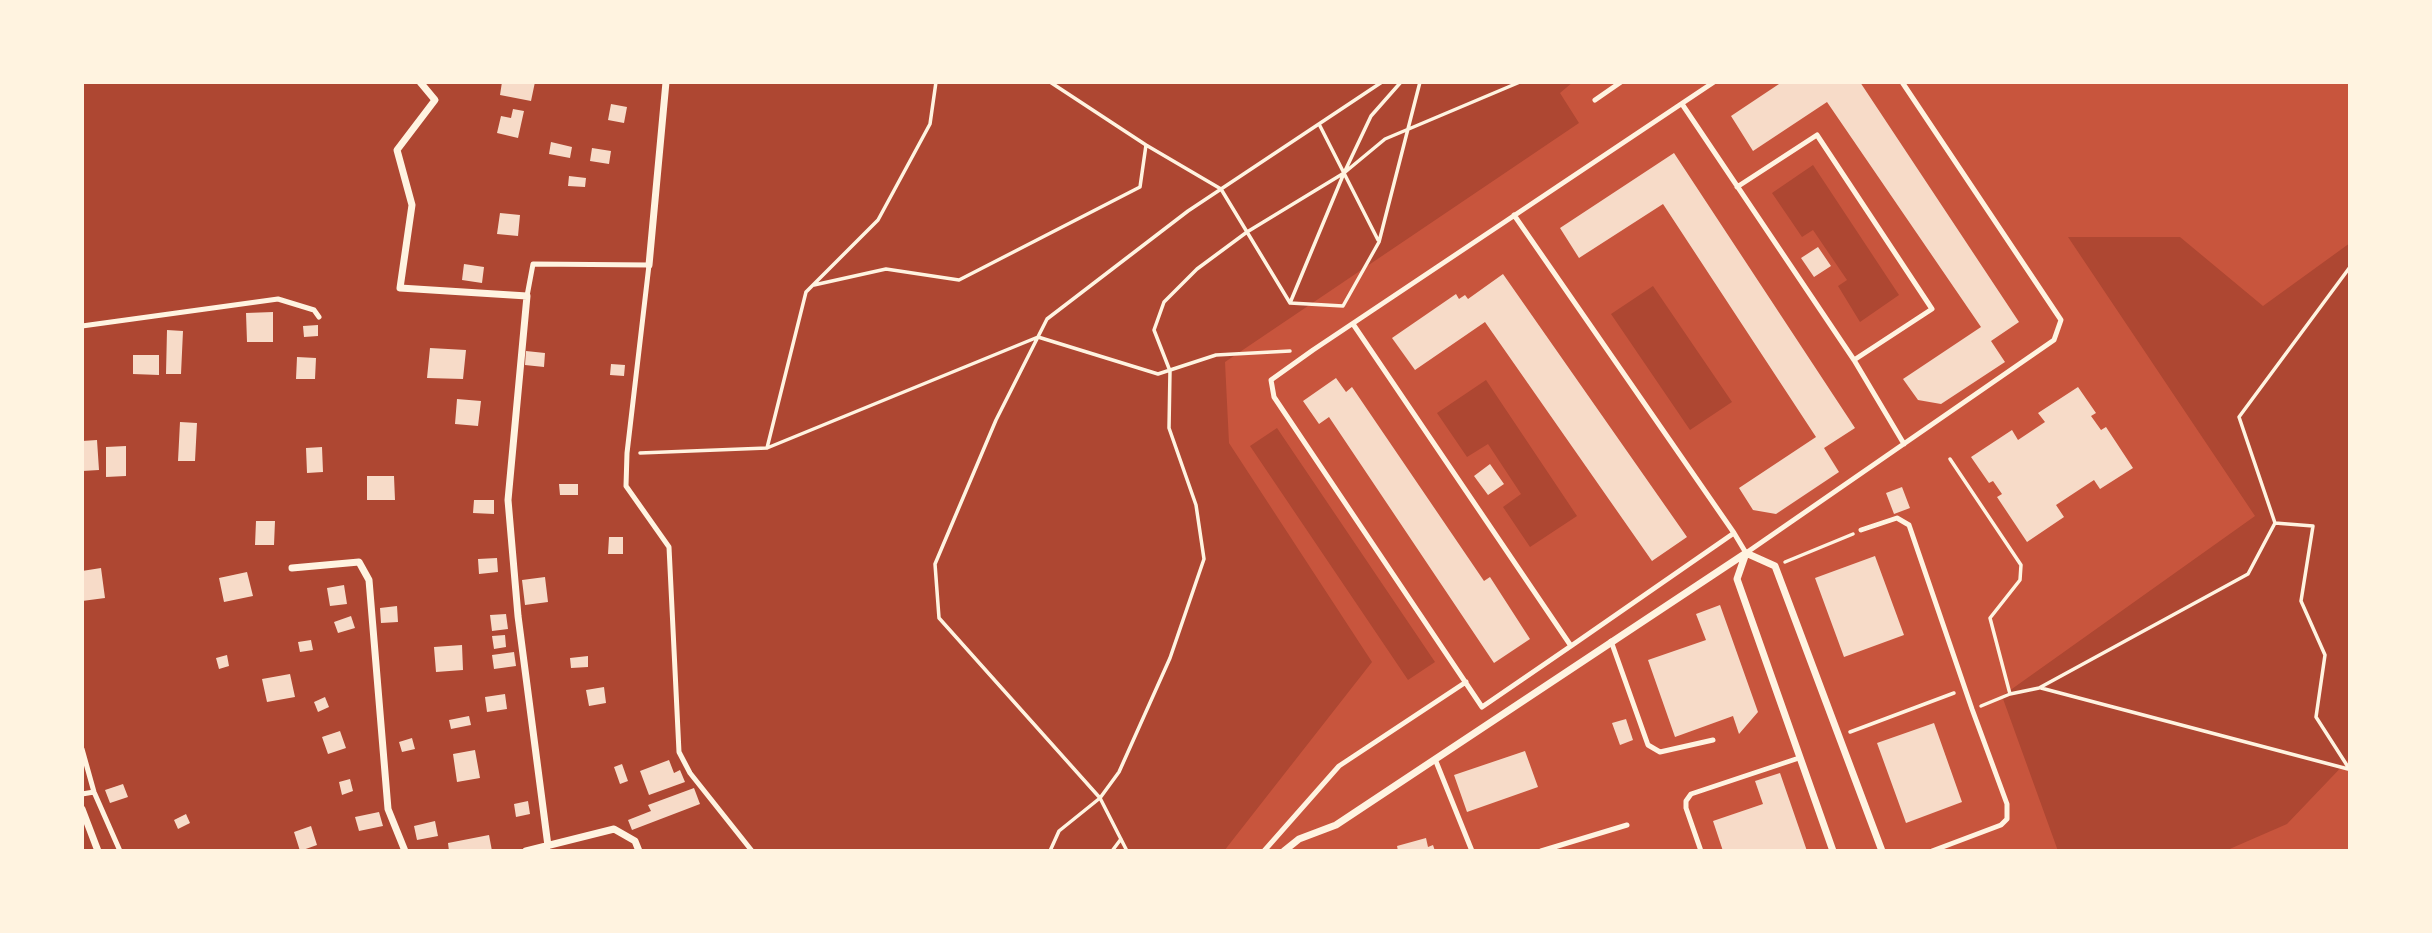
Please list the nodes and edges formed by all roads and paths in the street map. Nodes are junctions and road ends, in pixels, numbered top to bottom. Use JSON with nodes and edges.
{"nodes":[{"id":1,"x":420,"y":82,"type":"edge"},
{"id":2,"x":666,"y":82,"type":"edge"},
{"id":3,"x":936,"y":82,"type":"edge"},
{"id":4,"x":1050,"y":82,"type":"edge"},
{"id":5,"x":1382,"y":82,"type":"edge"},
{"id":6,"x":1401,"y":82,"type":"edge"},
{"id":7,"x":1420,"y":82,"type":"edge"},
{"id":8,"x":1520,"y":82,"type":"edge"},
{"id":9,"x":1621,"y":82,"type":"edge"},
{"id":10,"x":1714,"y":82,"type":"edge"},
{"id":11,"x":1902,"y":82,"type":"edge"},
{"id":12,"x":1595,"y":100,"type":"dead end"},
{"id":13,"x":1682,"y":104,"type":"junction"},
{"id":14,"x":1319,"y":124,"type":"junction"},
{"id":15,"x":1408,"y":130,"type":"junction"},
{"id":16,"x":1146,"y":145,"type":"junction"},
{"id":17,"x":1344,"y":173,"type":"junction"},
{"id":18,"x":1737,"y":187,"type":"junction"},
{"id":19,"x":1221,"y":189,"type":"junction"},
{"id":20,"x":1514,"y":215,"type":"junction"},
{"id":21,"x":1247,"y":232,"type":"junction"},
{"id":22,"x":1379,"y":242,"type":"junction"},
{"id":23,"x":649,"y":265,"type":"junction"},
{"id":24,"x":2350,"y":267,"type":"edge"},
{"id":25,"x":814,"y":285,"type":"junction"},
{"id":26,"x":527,"y":296,"type":"junction"},
{"id":27,"x":1290,"y":303,"type":"junction"},
{"id":28,"x":319,"y":317,"type":"dead end"},
{"id":29,"x":1353,"y":324,"type":"junction"},
{"id":30,"x":82,"y":326,"type":"edge"},
{"id":31,"x":1038,"y":337,"type":"junction"},
{"id":32,"x":1313,"y":350,"type":"junction"},
{"id":33,"x":1854,"y":360,"type":"junction"},
{"id":34,"x":1170,"y":371,"type":"junction"},
{"id":35,"x":1904,"y":444,"type":"junction"},
{"id":36,"x":767,"y":448,"type":"junction"},
{"id":37,"x":627,"y":453,"type":"junction"},
{"id":38,"x":1950,"y":458,"type":"dead end"},
{"id":39,"x":2275,"y":523,"type":"junction"},
{"id":40,"x":1861,"y":530,"type":"joint"},
{"id":41,"x":1734,"y":533,"type":"junction"},
{"id":42,"x":1746,"y":553,"type":"junction"},
{"id":43,"x":1775,"y":566,"type":"junction"},
{"id":44,"x":292,"y":568,"type":"dead end"},
{"id":45,"x":1611,"y":641,"type":"junction"},
{"id":46,"x":1571,"y":646,"type":"junction"},
{"id":47,"x":1466,"y":682,"type":"junction"},
{"id":48,"x":1965,"y":688,"type":"junction"},
{"id":49,"x":2039,"y":688,"type":"junction"},
{"id":50,"x":2010,"y":694,"type":"junction"},
{"id":51,"x":1972,"y":709,"type":"junction"},
{"id":52,"x":1839,"y":736,"type":"junction"},
{"id":53,"x":1713,"y":740,"type":"dead end"},
{"id":54,"x":82,"y":749,"type":"edge"},
{"id":55,"x":1799,"y":758,"type":"junction"},
{"id":56,"x":1435,"y":760,"type":"junction"},
{"id":57,"x":2349,"y":769,"type":"edge"},
{"id":58,"x":94,"y":792,"type":"junction"},
{"id":59,"x":82,"y":794,"type":"edge"},
{"id":60,"x":1100,"y":797,"type":"junction"},
{"id":61,"x":82,"y":809,"type":"edge"},
{"id":62,"x":1627,"y":825,"type":"dead end"},
{"id":63,"x":1121,"y":839,"type":"junction"},
{"id":64,"x":548,"y":846,"type":"junction"},
{"id":65,"x":98,"y":851,"type":"edge"},
{"id":66,"x":120,"y":851,"type":"edge"},
{"id":67,"x":405,"y":851,"type":"edge"},
{"id":68,"x":526,"y":851,"type":"edge"},
{"id":69,"x":639,"y":851,"type":"edge"},
{"id":70,"x":751,"y":851,"type":"edge"},
{"id":71,"x":1050,"y":851,"type":"edge"},
{"id":72,"x":1112,"y":851,"type":"edge"},
{"id":73,"x":1127,"y":851,"type":"edge"},
{"id":74,"x":1264,"y":851,"type":"edge"},
{"id":75,"x":1284,"y":851,"type":"edge"},
{"id":76,"x":1472,"y":851,"type":"edge"},
{"id":77,"x":1541,"y":851,"type":"edge"},
{"id":78,"x":1701,"y":851,"type":"edge"},
{"id":79,"x":1833,"y":851,"type":"edge"},
{"id":80,"x":1882,"y":851,"type":"edge"},
{"id":81,"x":1932,"y":851,"type":"edge"}],
"edges":[{"from":1,"to":26,"type":"street"},
{"from":2,"to":23,"type":"street"},
{"from":3,"to":25,"type":"path"},
{"from":4,"to":16,"type":"path"},
{"from":5,"to":14,"type":"path"},
{"from":6,"to":17,"type":"path"},
{"from":7,"to":15,"type":"path"},
{"from":8,"to":15,"type":"path"},
{"from":9,"to":12,"type":"lane"},
{"from":10,"to":13,"type":"lane"},
{"from":11,"to":35,"type":"lane"},
{"from":13,"to":18,"type":"lane"},
{"from":13,"to":20,"type":"lane"},
{"from":14,"to":17,"type":"path"},
{"from":14,"to":19,"type":"path"},
{"from":15,"to":17,"type":"path"},
{"from":15,"to":22,"type":"path"},
{"from":16,"to":19,"type":"path"},
{"from":16,"to":25,"type":"path"},
{"from":17,"to":21,"type":"path"},
{"from":17,"to":22,"type":"path"},
{"from":17,"to":27,"type":"path"},
{"from":18,"to":33,"type":"lane"},
{"from":18,"to":33,"type":"lane"},
{"from":19,"to":21,"type":"path"},
{"from":19,"to":31,"type":"path"},
{"from":20,"to":29,"type":"lane"},
{"from":20,"to":41,"type":"lane"},
{"from":21,"to":27,"type":"path"},
{"from":21,"to":34,"type":"path"},
{"from":22,"to":27,"type":"path"},
{"from":23,"to":26,"type":"lane"},
{"from":23,"to":37,"type":"lane"},
{"from":24,"to":39,"type":"path"},
{"from":25,"to":36,"type":"path"},
{"from":26,"to":64,"type":"street"},
{"from":28,"to":30,"type":"lane"},
{"from":29,"to":32,"type":"lane"},
{"from":29,"to":46,"type":"lane"},
{"from":31,"to":34,"type":"path"},
{"from":31,"to":36,"type":"path"},
{"from":31,"to":60,"type":"path"},
{"from":32,"to":34,"type":"path"},
{"from":32,"to":47,"type":"lane"},
{"from":33,"to":35,"type":"lane"},
{"from":34,"to":60,"type":"path"},
{"from":35,"to":42,"type":"lane"},
{"from":36,"to":37,"type":"path"},
{"from":37,"to":70,"type":"lane"},
{"from":38,"to":50,"type":"path"},
{"from":39,"to":49,"type":"path"},
{"from":39,"to":57,"type":"path"},
{"from":40,"to":43,"type":"path"},
{"from":40,"to":48,"type":"lane"},
{"from":41,"to":42,"type":"lane"},
{"from":41,"to":46,"type":"lane"},
{"from":42,"to":43,"type":"street"},
{"from":42,"to":45,"type":"street"},
{"from":42,"to":55,"type":"street"},
{"from":43,"to":52,"type":"street"},
{"from":44,"to":67,"type":"street"},
{"from":45,"to":53,"type":"lane"},
{"from":45,"to":56,"type":"street"},
{"from":46,"to":47,"type":"lane"},
{"from":47,"to":74,"type":"lane"},
{"from":48,"to":51,"type":"lane"},
{"from":48,"to":52,"type":"path"},
{"from":49,"to":50,"type":"path"},
{"from":49,"to":57,"type":"path"},
{"from":50,"to":51,"type":"path"},
{"from":51,"to":81,"type":"lane"},
{"from":52,"to":80,"type":"street"},
{"from":54,"to":58,"type":"lane"},
{"from":55,"to":78,"type":"lane"},
{"from":55,"to":79,"type":"street"},
{"from":56,"to":75,"type":"street"},
{"from":56,"to":76,"type":"lane"},
{"from":58,"to":59,"type":"lane"},
{"from":58,"to":66,"type":"lane"},
{"from":60,"to":63,"type":"path"},
{"from":60,"to":71,"type":"path"},
{"from":61,"to":65,"type":"street"},
{"from":62,"to":77,"type":"lane"},
{"from":63,"to":72,"type":"path"},
{"from":63,"to":73,"type":"path"},
{"from":64,"to":68,"type":"street"},
{"from":64,"to":69,"type":"street"}]}
